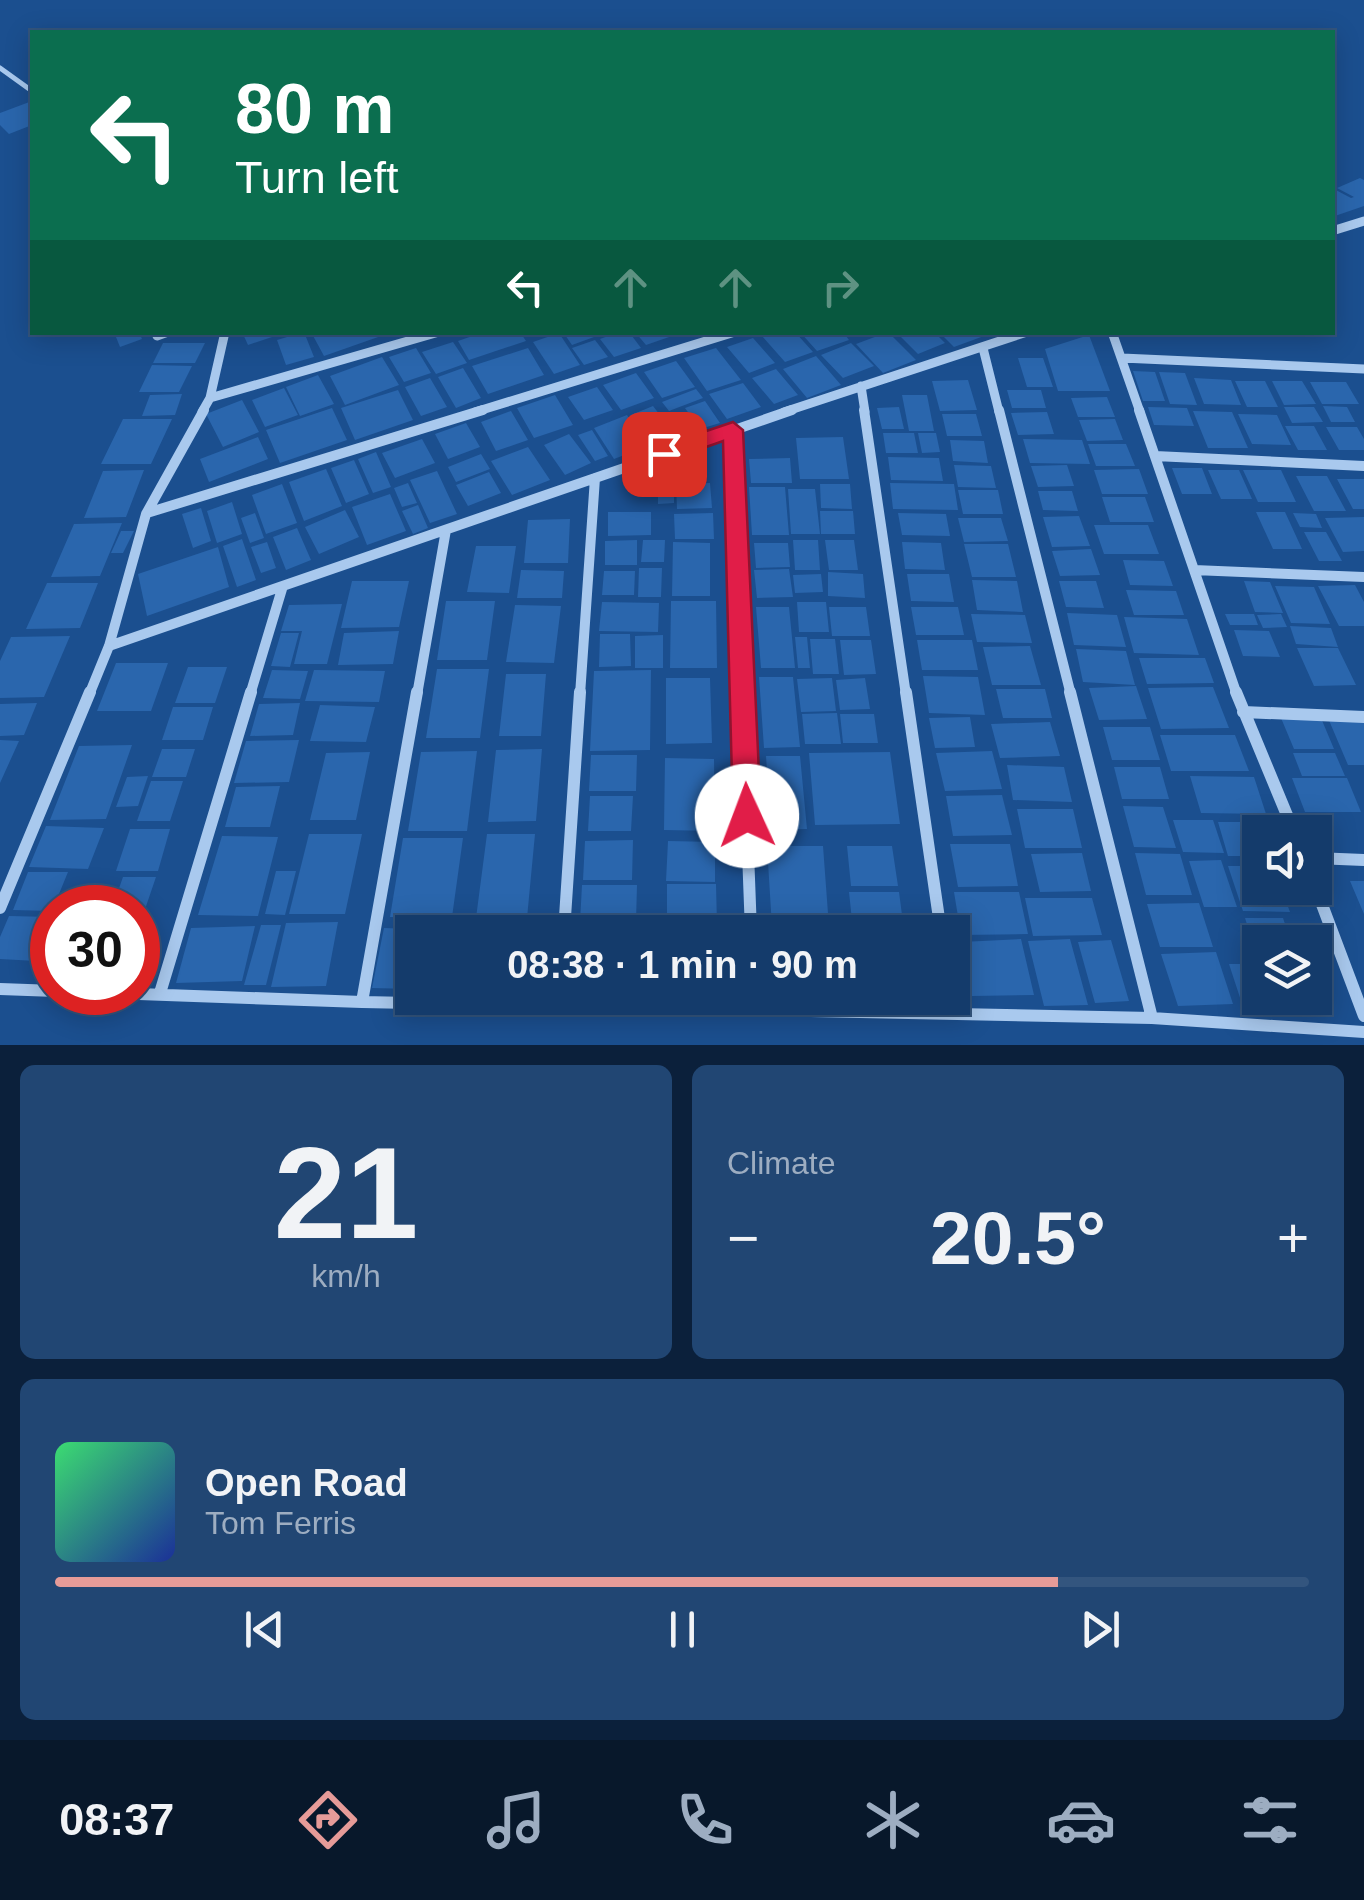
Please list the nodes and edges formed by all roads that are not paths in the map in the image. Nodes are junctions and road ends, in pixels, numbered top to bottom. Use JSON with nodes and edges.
{"nodes":[{"id":1,"x":0,"y":68,"type":"edge"},
{"id":2,"x":30,"y":89,"type":"edge"},
{"id":3,"x":1364,"y":221,"type":"edge"},
{"id":4,"x":1335,"y":230,"type":"edge"},
{"id":5,"x":224,"y":335,"type":"edge"},
{"id":6,"x":429,"y":335,"type":"edge"},
{"id":7,"x":725,"y":335,"type":"edge"},
{"id":8,"x":1019,"y":335,"type":"edge"},
{"id":9,"x":1113,"y":335,"type":"edge"},
{"id":10,"x":983,"y":348,"type":"junction"},
{"id":11,"x":1122,"y":358,"type":"junction"},
{"id":12,"x":1364,"y":368,"type":"edge"},
{"id":13,"x":861,"y":386,"type":"junction"},
{"id":14,"x":210,"y":398,"type":"junction"},
{"id":15,"x":733,"y":430,"type":"junction"},
{"id":16,"x":1156,"y":456,"type":"junction"},
{"id":17,"x":1364,"y":466,"type":"edge"},
{"id":18,"x":595,"y":478,"type":"junction"},
{"id":19,"x":146,"y":514,"type":"junction"},
{"id":20,"x":446,"y":530,"type":"junction"},
{"id":21,"x":1194,"y":570,"type":"junction"},
{"id":22,"x":1364,"y":578,"type":"edge"},
{"id":23,"x":282,"y":589,"type":"junction"},
{"id":24,"x":108,"y":646,"type":"junction"},
{"id":25,"x":1243,"y":712,"type":"junction"},
{"id":26,"x":1364,"y":717,"type":"edge"},
{"id":27,"x":1287,"y":815,"type":"edge"},
{"id":28,"x":1332,"y":859,"type":"edge"},
{"id":29,"x":1364,"y":860,"type":"edge"},
{"id":30,"x":1322,"y":905,"type":"edge"},
{"id":31,"x":0,"y":908,"type":"edge"},
{"id":32,"x":565,"y":915,"type":"edge"},
{"id":33,"x":751,"y":915,"type":"edge"},
{"id":34,"x":939,"y":915,"type":"edge"},
{"id":35,"x":0,"y":990,"type":"edge"},
{"id":36,"x":30,"y":991,"type":"edge"},
{"id":37,"x":160,"y":993,"type":"joint"},
{"id":38,"x":362,"y":1002,"type":"junction"},
{"id":39,"x":395,"y":1002,"type":"edge"},
{"id":40,"x":970,"y":1006,"type":"edge"},
{"id":41,"x":1364,"y":1016,"type":"edge"},
{"id":42,"x":1152,"y":1018,"type":"junction"},
{"id":43,"x":1364,"y":1032,"type":"edge"}],
"edges":[{"from":1,"to":2,"type":"lane"},
{"from":3,"to":4,"type":"street"},
{"from":5,"to":14,"type":"street"},
{"from":6,"to":14,"type":"street"},
{"from":7,"to":19,"type":"street"},
{"from":8,"to":10,"type":"street"},
{"from":9,"to":11,"type":"street"},
{"from":10,"to":13,"type":"street"},
{"from":10,"to":42,"type":"street"},
{"from":11,"to":12,"type":"street"},
{"from":11,"to":16,"type":"street"},
{"from":13,"to":15,"type":"street"},
{"from":13,"to":34,"type":"street"},
{"from":14,"to":19,"type":"street"},
{"from":15,"to":18,"type":"street"},
{"from":15,"to":33,"type":"street"},
{"from":16,"to":17,"type":"street"},
{"from":16,"to":21,"type":"street"},
{"from":18,"to":20,"type":"street"},
{"from":18,"to":32,"type":"street"},
{"from":19,"to":24,"type":"street"},
{"from":20,"to":23,"type":"street"},
{"from":20,"to":38,"type":"street"},
{"from":21,"to":22,"type":"street"},
{"from":21,"to":25,"type":"street"},
{"from":23,"to":24,"type":"street"},
{"from":23,"to":37,"type":"street"},
{"from":24,"to":31,"type":"street"},
{"from":25,"to":26,"type":"street"},
{"from":25,"to":27,"type":"street"},
{"from":28,"to":29,"type":"street"},
{"from":30,"to":41,"type":"street"},
{"from":35,"to":36,"type":"street"},
{"from":37,"to":38,"type":"street"},
{"from":38,"to":39,"type":"street"},
{"from":40,"to":42,"type":"street"},
{"from":42,"to":43,"type":"street"}]}
